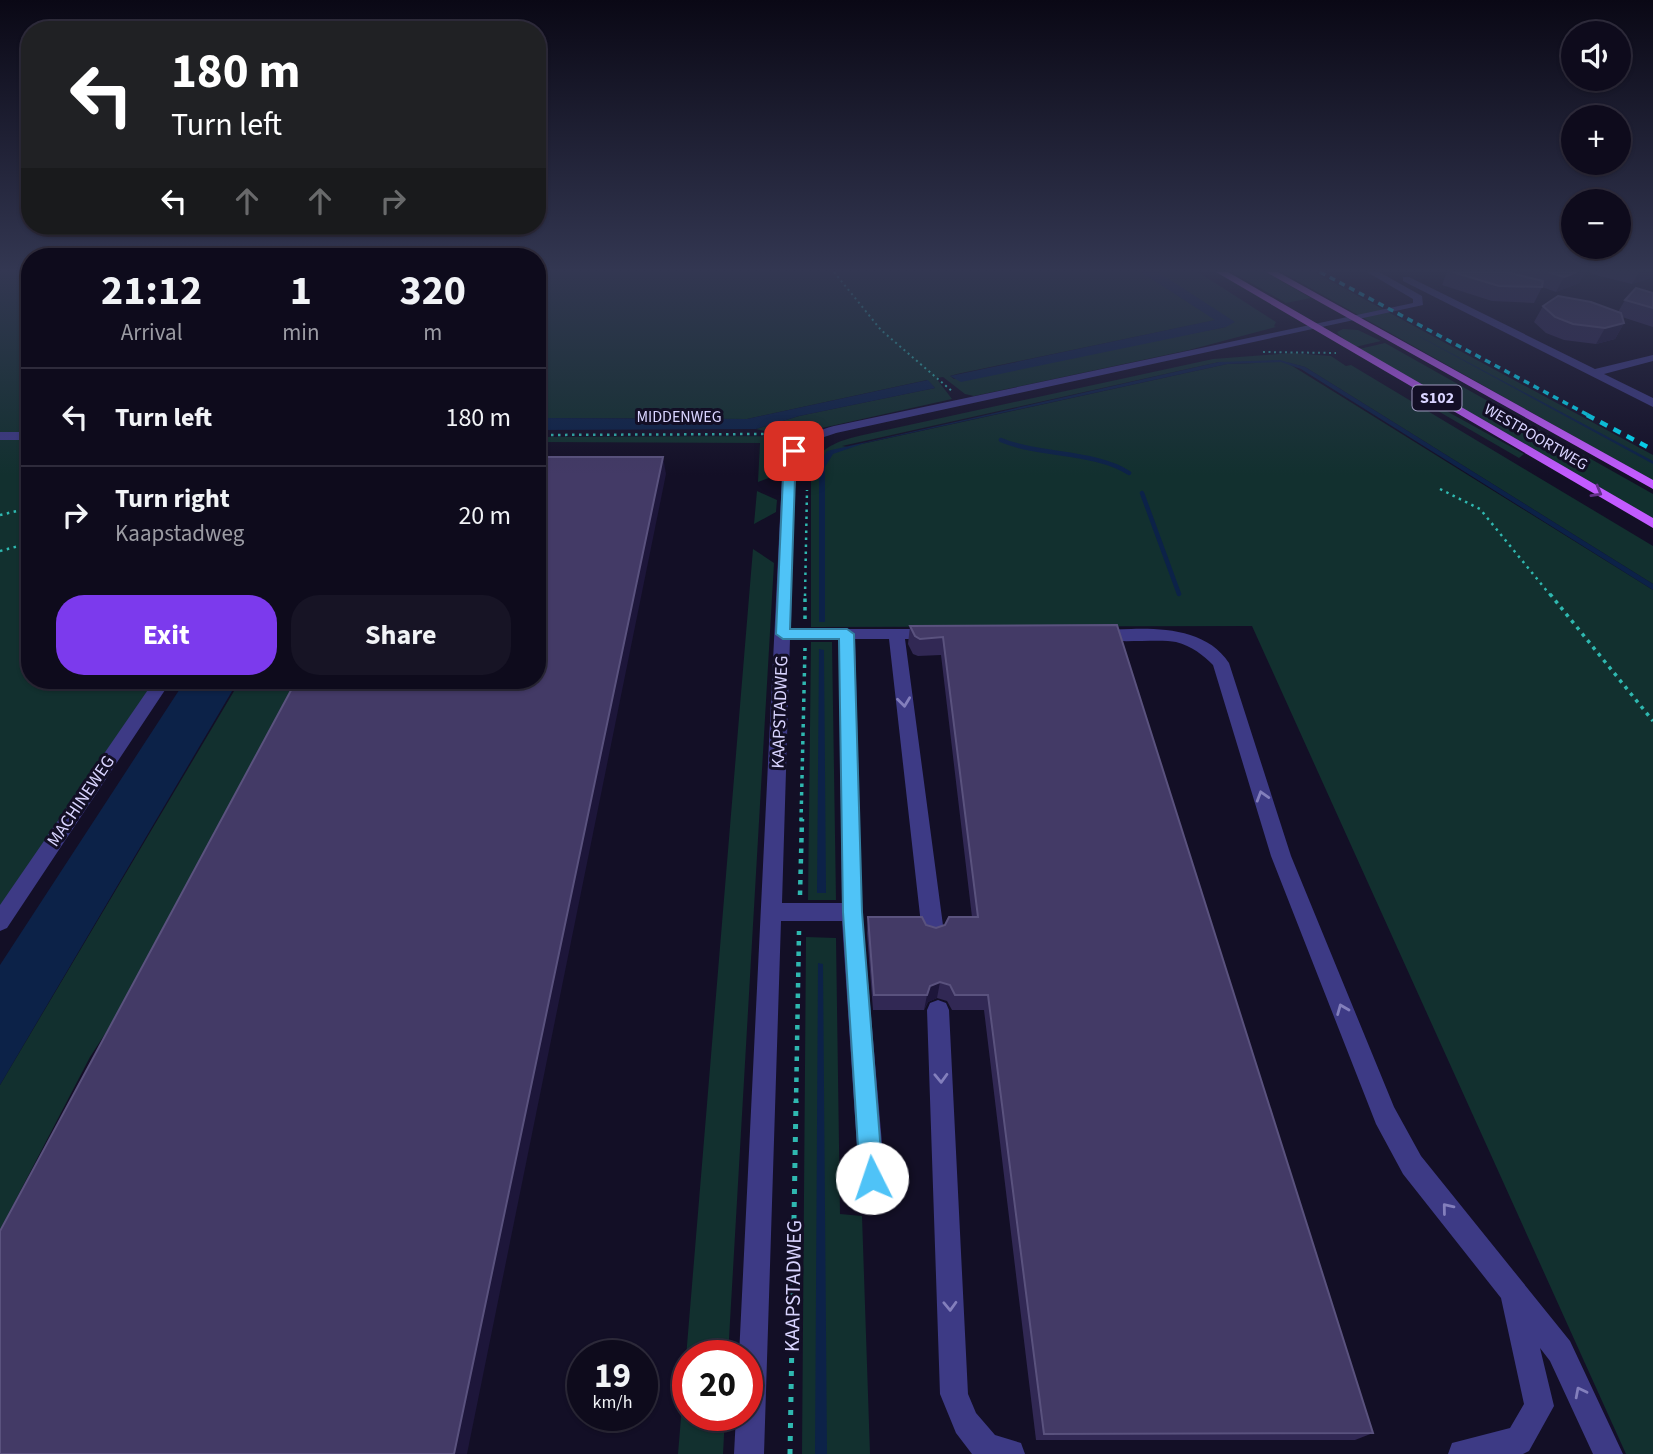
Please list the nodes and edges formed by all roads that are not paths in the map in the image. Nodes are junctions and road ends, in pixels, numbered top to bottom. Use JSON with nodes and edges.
{"nodes":[{"id":1,"x":1258,"y":340,"type":"edge"},
{"id":2,"x":1336,"y":340,"type":"edge"},
{"id":3,"x":1393,"y":340,"type":"edge"},
{"id":4,"x":1527,"y":340,"type":"edge"},
{"id":5,"x":1653,"y":358,"type":"edge"},
{"id":6,"x":1594,"y":373,"type":"junction"},
{"id":7,"x":1653,"y":403,"type":"edge"},
{"id":8,"x":0,"y":436,"type":"edge"},
{"id":9,"x":21,"y":436,"type":"edge"},
{"id":10,"x":1653,"y":485,"type":"edge"},
{"id":11,"x":1653,"y":524,"type":"edge"},
{"id":12,"x":783,"y":634,"type":"junction"},
{"id":13,"x":847,"y":634,"type":"junction"},
{"id":14,"x":896,"y":634,"type":"junction"},
{"id":15,"x":949,"y":634,"type":"edge"},
{"id":16,"x":1084,"y":635,"type":"edge"},
{"id":17,"x":158,"y":689,"type":"edge"},
{"id":18,"x":772,"y":912,"type":"junction"},
{"id":19,"x":852,"y":912,"type":"junction"},
{"id":20,"x":0,"y":922,"type":"edge"},
{"id":21,"x":933,"y":933,"type":"edge"},
{"id":22,"x":939,"y":1010,"type":"dead end"},
{"id":23,"x":872,"y":1178,"type":"dead end"},
{"id":24,"x":1513,"y":1289,"type":"junction"},
{"id":25,"x":749,"y":1454,"type":"edge"},
{"id":26,"x":1010,"y":1454,"type":"edge"},
{"id":27,"x":1463,"y":1454,"type":"edge"},
{"id":28,"x":1608,"y":1454,"type":"edge"}],
"edges":[{"from":1,"to":12,"type":"street","name":"KAAPSTADWEG"},
{"from":2,"to":11,"type":"main road","name":"WESTPOORTWEG","number":"S102","one_way":true},
{"from":3,"to":10,"type":"main road","name":"WESTPOORTWEG","number":"S102"},
{"from":4,"to":6,"type":"street"},
{"from":5,"to":6,"type":"street"},
{"from":6,"to":7,"type":"street"},
{"from":8,"to":9,"type":"street"},
{"from":12,"to":13,"type":"street"},
{"from":12,"to":18,"type":"street","name":"KAAPSTADWEG"},
{"from":13,"to":14,"type":"street"},
{"from":13,"to":19,"type":"street"},
{"from":14,"to":15,"type":"street"},
{"from":14,"to":21,"type":"street","one_way":true},
{"from":24,"to":16,"type":"street","one_way":true},
{"from":17,"to":20,"type":"street","name":"MACHINEWEG"},
{"from":18,"to":19,"type":"street"},
{"from":18,"to":25,"type":"street","name":"KAAPSTADWEG"},
{"from":19,"to":23,"type":"street"},
{"from":22,"to":26,"type":"street","one_way":true},
{"from":24,"to":27,"type":"street"},
{"from":28,"to":24,"type":"street","one_way":true}]}
